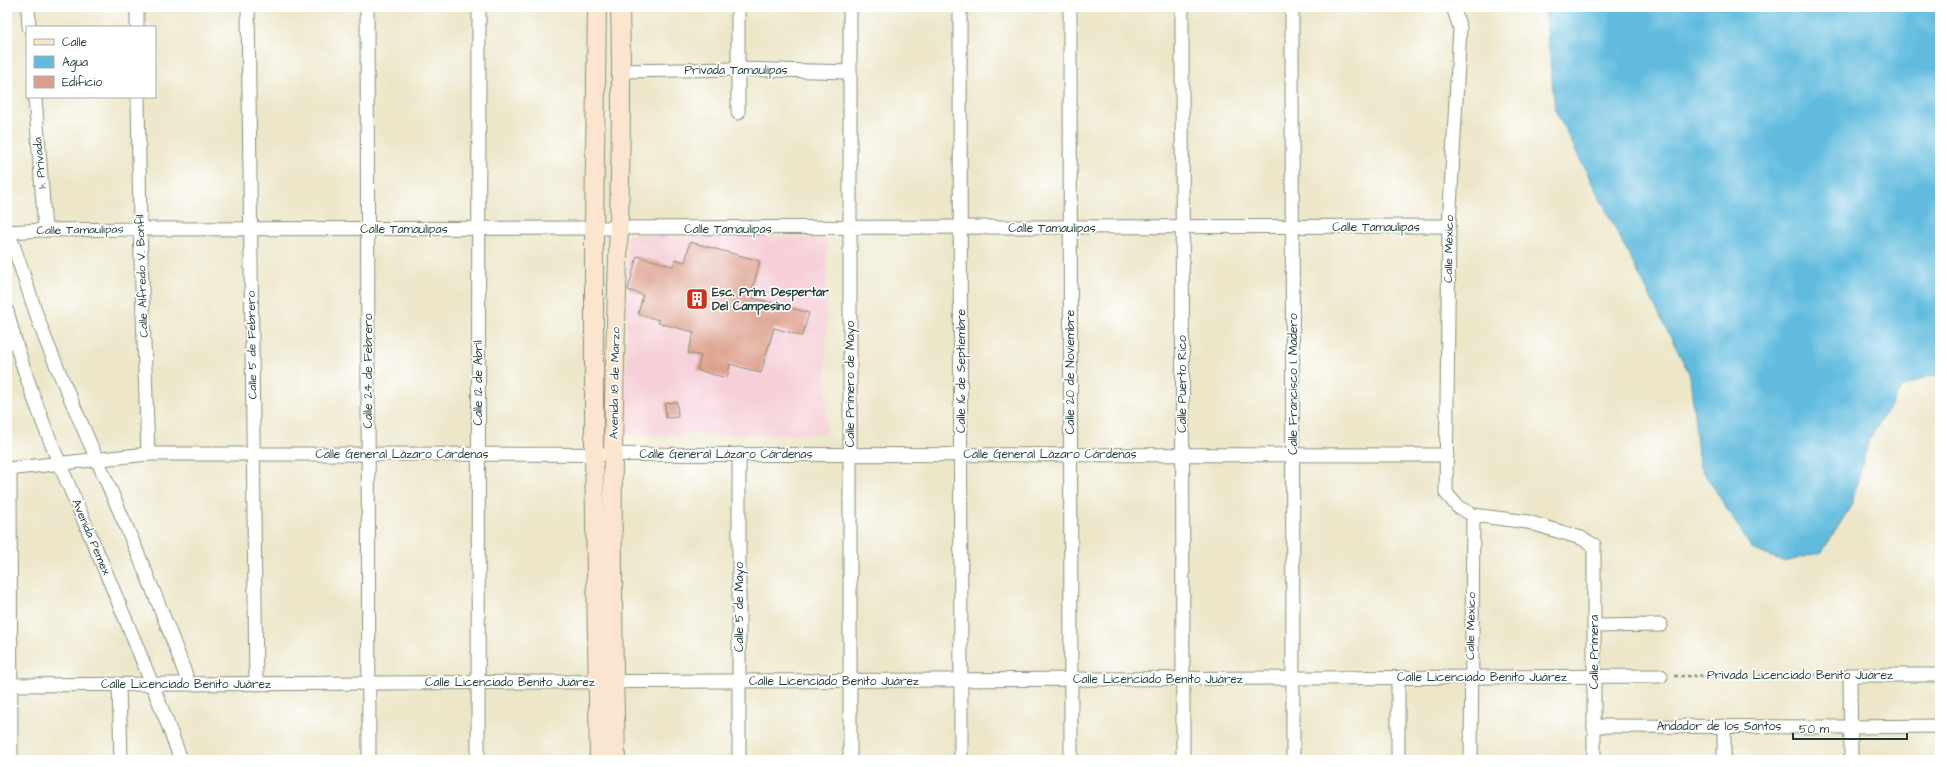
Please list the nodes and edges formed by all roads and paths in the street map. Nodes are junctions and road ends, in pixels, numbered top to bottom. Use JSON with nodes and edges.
{"nodes":[{"id":1,"x":28,"y":7,"type":"edge"},
{"id":2,"x":137,"y":7,"type":"edge"},
{"id":3,"x":248,"y":7,"type":"edge"},
{"id":4,"x":367,"y":7,"type":"edge"},
{"id":5,"x":478,"y":7,"type":"edge"},
{"id":6,"x":598,"y":7,"type":"edge"},
{"id":7,"x":620,"y":7,"type":"edge"},
{"id":8,"x":738,"y":7,"type":"edge"},
{"id":9,"x":850,"y":7,"type":"edge"},
{"id":10,"x":960,"y":7,"type":"edge"},
{"id":11,"x":1070,"y":7,"type":"edge"},
{"id":12,"x":1182,"y":7,"type":"edge"},
{"id":13,"x":1292,"y":7,"type":"edge"},
{"id":14,"x":1453,"y":7,"type":"edge"},
{"id":15,"x":29,"y":26,"type":"edge"},
{"id":16,"x":137,"y":26,"type":"edge"},
{"id":17,"x":738,"y":69,"type":"junction"},
{"id":18,"x":622,"y":71,"type":"junction"},
{"id":19,"x":850,"y":72,"type":"junction"},
{"id":20,"x":35,"y":98,"type":"edge"},
{"id":21,"x":138,"y":98,"type":"edge"},
{"id":22,"x":738,"y":113,"type":"dead end"},
{"id":23,"x":1449,"y":226,"type":"junction"},
{"id":24,"x":1182,"y":227,"type":"junction"},
{"id":25,"x":1292,"y":227,"type":"junction"},
{"id":26,"x":594,"y":228,"type":"junction"},
{"id":27,"x":850,"y":228,"type":"junction"},
{"id":28,"x":961,"y":228,"type":"junction"},
{"id":29,"x":1070,"y":228,"type":"junction"},
{"id":30,"x":140,"y":229,"type":"junction"},
{"id":31,"x":251,"y":229,"type":"junction"},
{"id":32,"x":367,"y":229,"type":"junction"},
{"id":33,"x":478,"y":229,"type":"junction"},
{"id":34,"x":618,"y":229,"type":"junction"},
{"id":35,"x":45,"y":230,"type":"junction"},
{"id":36,"x":7,"y":231,"type":"edge"},
{"id":37,"x":7,"y":312,"type":"edge"},
{"id":38,"x":13,"y":356,"type":"edge"},
{"id":39,"x":148,"y":454,"type":"junction"},
{"id":40,"x":253,"y":454,"type":"junction"},
{"id":41,"x":368,"y":454,"type":"junction"},
{"id":42,"x":478,"y":454,"type":"junction"},
{"id":43,"x":613,"y":454,"type":"junction"},
{"id":44,"x":739,"y":454,"type":"junction"},
{"id":45,"x":850,"y":454,"type":"junction"},
{"id":46,"x":961,"y":454,"type":"junction"},
{"id":47,"x":1070,"y":454,"type":"junction"},
{"id":48,"x":1182,"y":454,"type":"junction"},
{"id":49,"x":1293,"y":454,"type":"junction"},
{"id":50,"x":594,"y":455,"type":"junction"},
{"id":51,"x":1447,"y":455,"type":"junction"},
{"id":52,"x":98,"y":460,"type":"junction"},
{"id":53,"x":60,"y":464,"type":"junction"},
{"id":54,"x":9,"y":469,"type":"edge"},
{"id":55,"x":1473,"y":516,"type":"junction"},
{"id":56,"x":1661,"y":625,"type":"dead end"},
{"id":57,"x":1594,"y":626,"type":"junction"},
{"id":58,"x":1850,"y":675,"type":"junction"},
{"id":59,"x":1940,"y":675,"type":"edge"},
{"id":60,"x":1594,"y":676,"type":"junction"},
{"id":61,"x":1661,"y":676,"type":"joint"},
{"id":62,"x":1471,"y":677,"type":"junction"},
{"id":63,"x":1293,"y":678,"type":"junction"},
{"id":64,"x":1398,"y":678,"type":"junction"},
{"id":65,"x":1182,"y":679,"type":"junction"},
{"id":66,"x":961,"y":680,"type":"junction"},
{"id":67,"x":1071,"y":680,"type":"junction"},
{"id":68,"x":739,"y":681,"type":"junction"},
{"id":69,"x":850,"y":681,"type":"junction"},
{"id":70,"x":606,"y":682,"type":"junction"},
{"id":71,"x":368,"y":683,"type":"junction"},
{"id":72,"x":478,"y":683,"type":"junction"},
{"id":73,"x":154,"y":684,"type":"junction"},
{"id":74,"x":189,"y":684,"type":"junction"},
{"id":75,"x":256,"y":684,"type":"junction"},
{"id":76,"x":9,"y":685,"type":"edge"},
{"id":77,"x":119,"y":685,"type":"junction"},
{"id":78,"x":1594,"y":726,"type":"junction"},
{"id":79,"x":1724,"y":726,"type":"junction"},
{"id":80,"x":1940,"y":726,"type":"edge"},
{"id":81,"x":1852,"y":727,"type":"junction"},
{"id":82,"x":11,"y":760,"type":"edge"},
{"id":83,"x":121,"y":760,"type":"edge"},
{"id":84,"x":181,"y":760,"type":"edge"},
{"id":85,"x":369,"y":760,"type":"edge"},
{"id":86,"x":478,"y":760,"type":"edge"},
{"id":87,"x":599,"y":760,"type":"edge"},
{"id":88,"x":616,"y":760,"type":"edge"},
{"id":89,"x":739,"y":760,"type":"edge"},
{"id":90,"x":850,"y":760,"type":"edge"},
{"id":91,"x":962,"y":760,"type":"edge"},
{"id":92,"x":1071,"y":760,"type":"edge"},
{"id":93,"x":1183,"y":760,"type":"edge"},
{"id":94,"x":1293,"y":760,"type":"edge"},
{"id":95,"x":1398,"y":760,"type":"edge"},
{"id":96,"x":1471,"y":760,"type":"edge"},
{"id":97,"x":1594,"y":760,"type":"edge"},
{"id":98,"x":1724,"y":760,"type":"edge"},
{"id":99,"x":1851,"y":760,"type":"edge"}],
"edges":[{"from":1,"to":15,"type":"street"},
{"from":2,"to":16,"type":"street"},
{"from":3,"to":31,"type":"street","name":"Calle 5 de Febrero"},
{"from":4,"to":32,"type":"street","name":"Calle 24 de Febrero"},
{"from":5,"to":33,"type":"street","name":"Calle 12 de Abril"},
{"from":6,"to":26,"type":"street","name":"Avenida 18 de Marzo"},
{"from":7,"to":18,"type":"street","name":"Avenida 18 de Marzo"},
{"from":8,"to":17,"type":"street"},
{"from":9,"to":19,"type":"street","name":"Calle Primero de Mayo"},
{"from":10,"to":28,"type":"street","name":"Calle 16 de Septiembre"},
{"from":11,"to":29,"type":"street","name":"Calle 20 de Noviembre"},
{"from":12,"to":24,"type":"street","name":"Calle Puerto Rico"},
{"from":13,"to":25,"type":"street","name":"Calle Francisco I. Madero"},
{"from":14,"to":23,"type":"street","name":"Calle México"},
{"from":17,"to":18,"type":"street","name":"Privada Tamaulipas"},
{"from":17,"to":19,"type":"street","name":"Privada Tamaulipas"},
{"from":17,"to":22,"type":"street"},
{"from":18,"to":34,"type":"street","name":"Avenida 18 de Marzo"},
{"from":19,"to":27,"type":"street","name":"Calle Primero de Mayo"},
{"from":20,"to":35,"type":"street","name":"1ª. Privada"},
{"from":21,"to":30,"type":"street","name":"Calle Alfredo V. Bonfil"},
{"from":23,"to":25,"type":"street","name":"Calle Tamaulipas"},
{"from":23,"to":51,"type":"street","name":"Calle México"},
{"from":24,"to":25,"type":"street","name":"Calle Tamaulipas"},
{"from":24,"to":29,"type":"street","name":"Calle Tamaulipas"},
{"from":24,"to":48,"type":"street","name":"Calle Puerto Rico"},
{"from":25,"to":49,"type":"street","name":"Calle Francisco I. Madero"},
{"from":26,"to":33,"type":"street","name":"Calle Tamaulipas"},
{"from":26,"to":34,"type":"street","name":"Calle Tamaulipas"},
{"from":26,"to":50,"type":"street","name":"Avenida 18 de Marzo"},
{"from":27,"to":28,"type":"street","name":"Calle Tamaulipas"},
{"from":27,"to":34,"type":"street","name":"Calle Tamaulipas"},
{"from":27,"to":45,"type":"street","name":"Calle Primero de Mayo"},
{"from":28,"to":29,"type":"street","name":"Calle Tamaulipas"},
{"from":28,"to":46,"type":"street","name":"Calle 16 de Septiembre"},
{"from":29,"to":47,"type":"street","name":"Calle 20 de Noviembre"},
{"from":30,"to":31,"type":"street","name":"Calle Tamaulipas"},
{"from":30,"to":35,"type":"street","name":"Calle Tamaulipas"},
{"from":30,"to":39,"type":"street","name":"Calle Alfredo V. Bonfil"},
{"from":31,"to":32,"type":"street","name":"Calle Tamaulipas"},
{"from":31,"to":40,"type":"street","name":"Calle 5 de Febrero"},
{"from":32,"to":33,"type":"street","name":"Calle Tamaulipas"},
{"from":32,"to":41,"type":"street","name":"Calle 24 de Febrero"},
{"from":33,"to":42,"type":"street","name":"Calle 12 de Abril"},
{"from":34,"to":43,"type":"street","name":"Avenida 18 de Marzo"},
{"from":35,"to":36,"type":"street","name":"Calle Tamaulipas"},
{"from":36,"to":52,"type":"street"},
{"from":37,"to":38,"type":"street","name":"Avenida Pemex"},
{"from":38,"to":53,"type":"street","name":"Avenida Pemex"},
{"from":39,"to":40,"type":"street","name":"Calle General Lázaro Cárdenas"},
{"from":39,"to":52,"type":"street","name":"Calle General Lázaro Cárdenas"},
{"from":40,"to":41,"type":"street","name":"Calle General Lázaro Cárdenas"},
{"from":40,"to":75,"type":"street","name":"Calle 5 de Febrero"},
{"from":41,"to":42,"type":"street","name":"Calle General Lázaro Cárdenas"},
{"from":41,"to":71,"type":"street","name":"Calle 24 de Febrero"},
{"from":42,"to":50,"type":"street","name":"Calle General Lázaro Cárdenas"},
{"from":42,"to":72,"type":"street","name":"Calle 12 de Abril"},
{"from":43,"to":44,"type":"street","name":"Calle General Lázaro Cárdenas"},
{"from":43,"to":50,"type":"street","name":"Calle General Lázaro Cárdenas"},
{"from":43,"to":70,"type":"street","name":"Avenida 18 de Marzo"},
{"from":44,"to":45,"type":"street","name":"Calle General Lázaro Cárdenas"},
{"from":44,"to":68,"type":"street","name":"Calle 5 de Mayo"},
{"from":45,"to":46,"type":"street","name":"Calle General Lázaro Cárdenas"},
{"from":45,"to":69,"type":"street","name":"Calle Primero de Mayo"},
{"from":46,"to":47,"type":"street","name":"Calle General Lázaro Cárdenas"},
{"from":46,"to":66,"type":"street","name":"Calle 16 de Septiembre"},
{"from":47,"to":48,"type":"street","name":"Calle General Lázaro Cárdenas"},
{"from":47,"to":67,"type":"street","name":"Calle 20 de Noviembre"},
{"from":48,"to":49,"type":"street","name":"Calle General Lázaro Cárdenas"},
{"from":48,"to":65,"type":"street","name":"Calle Puerto Rico"},
{"from":49,"to":51,"type":"street","name":"Calle General Lázaro Cárdenas"},
{"from":49,"to":63,"type":"street","name":"Calle Francisco I. Madero"},
{"from":50,"to":70,"type":"street","name":"Avenida 18 de Marzo"},
{"from":51,"to":55,"type":"street","name":"Calle México"},
{"from":52,"to":53,"type":"street","name":"Calle General Lázaro Cárdenas"},
{"from":52,"to":74,"type":"street"},
{"from":53,"to":54,"type":"street","name":"Calle General Lázaro Cárdenas"},
{"from":53,"to":73,"type":"street","name":"Avenida Pemex"},
{"from":54,"to":76,"type":"street"},
{"from":55,"to":57,"type":"street","name":"Calle Primera"},
{"from":55,"to":62,"type":"street","name":"Calle México"},
{"from":56,"to":57,"type":"street"},
{"from":57,"to":60,"type":"street","name":"Calle Primera"},
{"from":58,"to":59,"type":"street","name":"Privada Licenciado Benito Juárez"},
{"from":58,"to":61,"type":"path","name":"Privada Licenciado Benito Juárez"},
{"from":58,"to":81,"type":"street"},
{"from":60,"to":61,"type":"street","name":"Calle Licenciado Benito Juárez"},
{"from":60,"to":62,"type":"street","name":"Calle Licenciado Benito Juárez"},
{"from":60,"to":78,"type":"street","name":"Calle Primera"},
{"from":62,"to":64,"type":"street","name":"Calle Licenciado Benito Juárez"},
{"from":62,"to":96,"type":"street","name":"Calle México"},
{"from":63,"to":64,"type":"street","name":"Calle Licenciado Benito Juárez"},
{"from":63,"to":65,"type":"street","name":"Calle Licenciado Benito Juárez"},
{"from":63,"to":94,"type":"street","name":"Calle Francisco I. Madero"},
{"from":64,"to":95,"type":"street"},
{"from":65,"to":67,"type":"street","name":"Calle Licenciado Benito Juárez"},
{"from":65,"to":93,"type":"street","name":"Calle Puerto Rico"},
{"from":66,"to":67,"type":"street","name":"Calle Licenciado Benito Juárez"},
{"from":66,"to":69,"type":"street","name":"Calle Licenciado Benito Juárez"},
{"from":66,"to":91,"type":"street","name":"Calle 16 de Septiembre"},
{"from":67,"to":92,"type":"street","name":"Calle 20 de Noviembre"},
{"from":68,"to":69,"type":"street","name":"Calle Licenciado Benito Juárez"},
{"from":68,"to":70,"type":"street","name":"Calle Licenciado Benito Juárez"},
{"from":68,"to":89,"type":"street","name":"Calle 5 de Mayo"},
{"from":69,"to":90,"type":"street","name":"Calle Primero de Mayo"},
{"from":70,"to":72,"type":"street","name":"Calle Licenciado Benito Juárez"},
{"from":70,"to":87,"type":"street","name":"Avenida 18 de Marzo"},
{"from":70,"to":88,"type":"street","name":"Avenida 18 de Marzo"},
{"from":71,"to":72,"type":"street","name":"Calle Licenciado Benito Juárez"},
{"from":71,"to":75,"type":"street","name":"Calle Licenciado Benito Juárez"},
{"from":71,"to":85,"type":"street","name":"Calle 24 de Febrero"},
{"from":72,"to":86,"type":"street","name":"Calle 12 de Abril"},
{"from":73,"to":74,"type":"street","name":"Calle Licenciado Benito Juárez"},
{"from":73,"to":77,"type":"street","name":"Calle Licenciado Benito Juárez"},
{"from":73,"to":84,"type":"street","name":"Avenida Pemex"},
{"from":74,"to":75,"type":"street","name":"Calle Licenciado Benito Juárez"},
{"from":76,"to":77,"type":"street","name":"Calle Licenciado Benito Juárez"},
{"from":76,"to":82,"type":"street"},
{"from":77,"to":83,"type":"street"},
{"from":78,"to":79,"type":"street","name":"Andador de los Santos"},
{"from":78,"to":97,"type":"street","name":"Calle Primera"},
{"from":79,"to":81,"type":"street","name":"Andador de los Santos"},
{"from":79,"to":98,"type":"street"},
{"from":80,"to":81,"type":"street","name":"Andador de los Santos"},
{"from":81,"to":99,"type":"street"}]}
